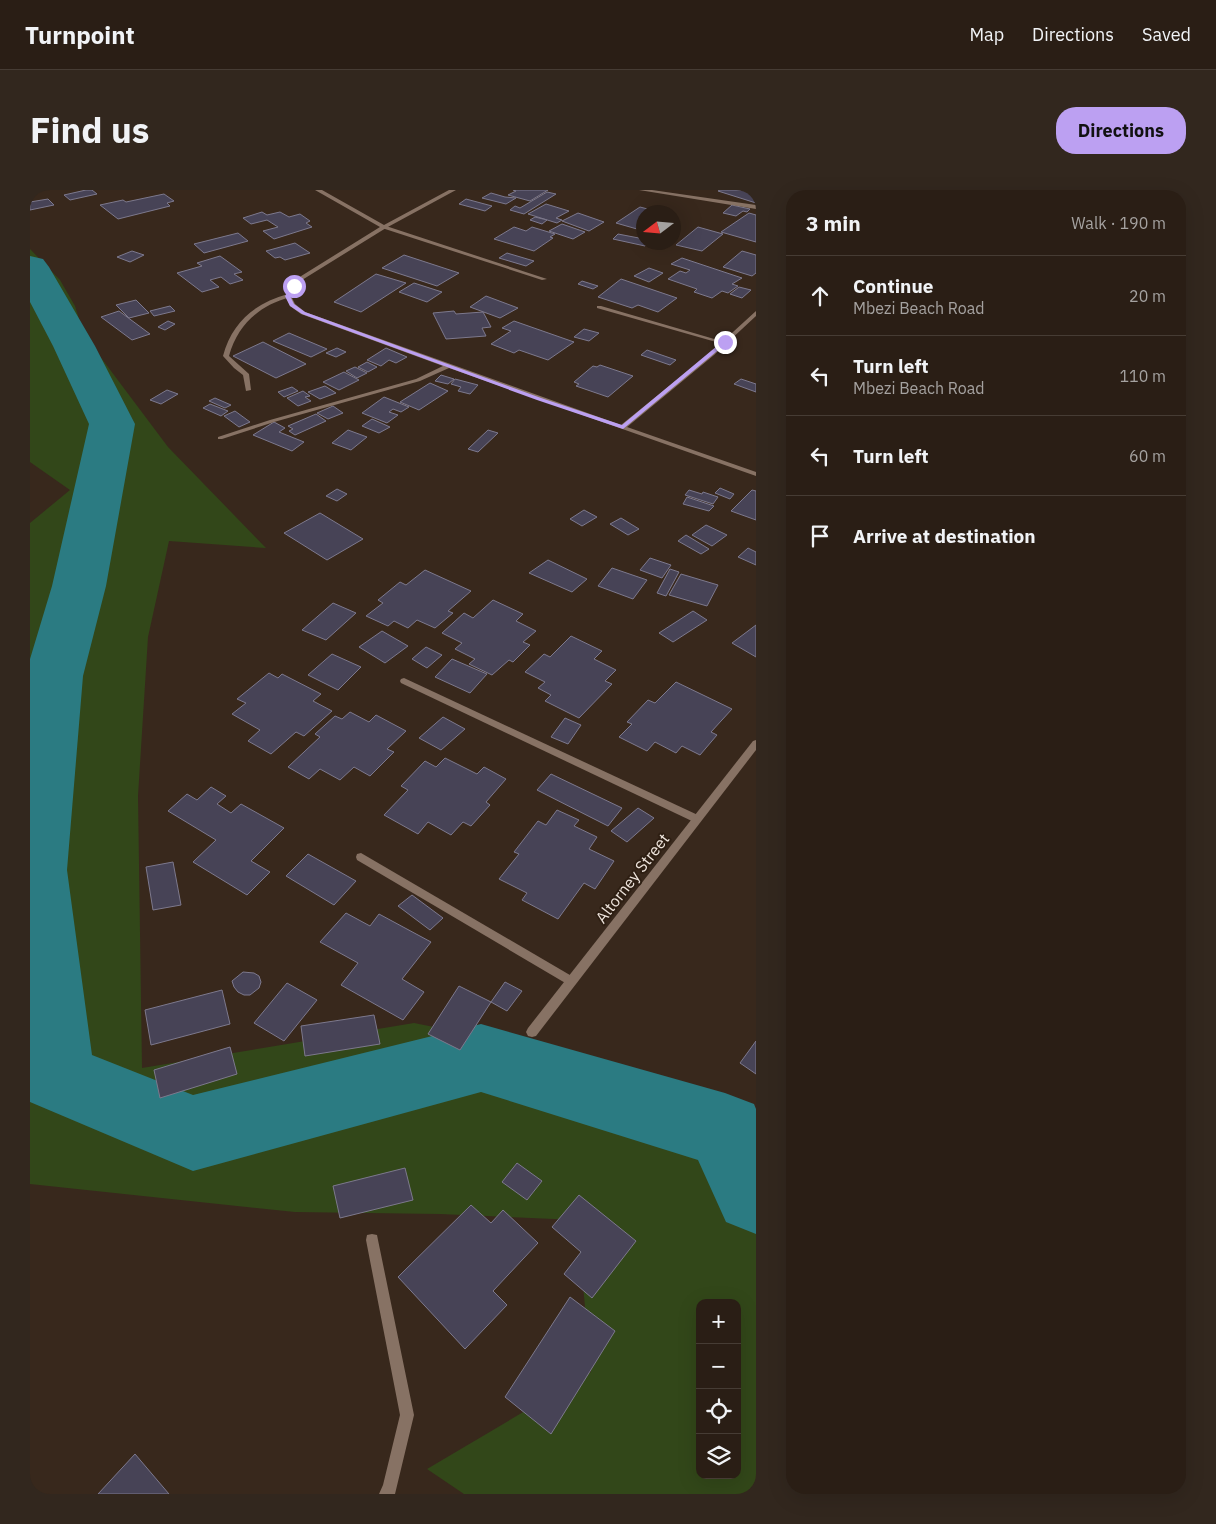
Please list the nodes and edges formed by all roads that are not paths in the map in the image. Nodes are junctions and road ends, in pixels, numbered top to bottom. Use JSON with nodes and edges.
{"nodes":[{"id":1,"x":318,"y":190,"type":"edge"},
{"id":2,"x":453,"y":190,"type":"edge"},
{"id":3,"x":642,"y":190,"type":"edge"},
{"id":4,"x":756,"y":207,"type":"edge"},
{"id":5,"x":384,"y":227,"type":"junction"},
{"id":6,"x":544,"y":279,"type":"dead end"},
{"id":7,"x":288,"y":296,"type":"junction"},
{"id":8,"x":599,"y":308,"type":"dead end"},
{"id":9,"x":756,"y":313,"type":"edge"},
{"id":10,"x":725,"y":342,"type":"junction"},
{"id":11,"x":449,"y":366,"type":"junction"},
{"id":12,"x":248,"y":390,"type":"dead end"},
{"id":13,"x":623,"y":427,"type":"junction"},
{"id":14,"x":220,"y":438,"type":"dead end"},
{"id":15,"x":756,"y":474,"type":"edge"},
{"id":16,"x":404,"y":681,"type":"dead end"},
{"id":17,"x":756,"y":743,"type":"edge"},
{"id":18,"x":696,"y":820,"type":"junction"},
{"id":19,"x":361,"y":857,"type":"dead end"},
{"id":20,"x":571,"y":981,"type":"junction"},
{"id":21,"x":532,"y":1032,"type":"dead end"},
{"id":22,"x":372,"y":1240,"type":"dead end"},
{"id":23,"x":386,"y":1494,"type":"edge"}],
"edges":[{"from":1,"to":5,"type":"street"},
{"from":2,"to":5,"type":"street"},
{"from":3,"to":4,"type":"street"},
{"from":5,"to":6,"type":"street"},
{"from":5,"to":7,"type":"street"},
{"from":7,"to":11,"type":"street"},
{"from":7,"to":12,"type":"street"},
{"from":8,"to":10,"type":"street"},
{"from":9,"to":10,"type":"street"},
{"from":10,"to":13,"type":"street"},
{"from":11,"to":13,"type":"street"},
{"from":11,"to":14,"type":"street"},
{"from":13,"to":15,"type":"street"},
{"from":16,"to":18,"type":"street"},
{"from":17,"to":18,"type":"street","name":"Altorney Street"},
{"from":18,"to":20,"type":"street","name":"Altorney Street"},
{"from":19,"to":20,"type":"street"},
{"from":20,"to":21,"type":"street","name":"Altorney Street"},
{"from":22,"to":23,"type":"street"}]}
